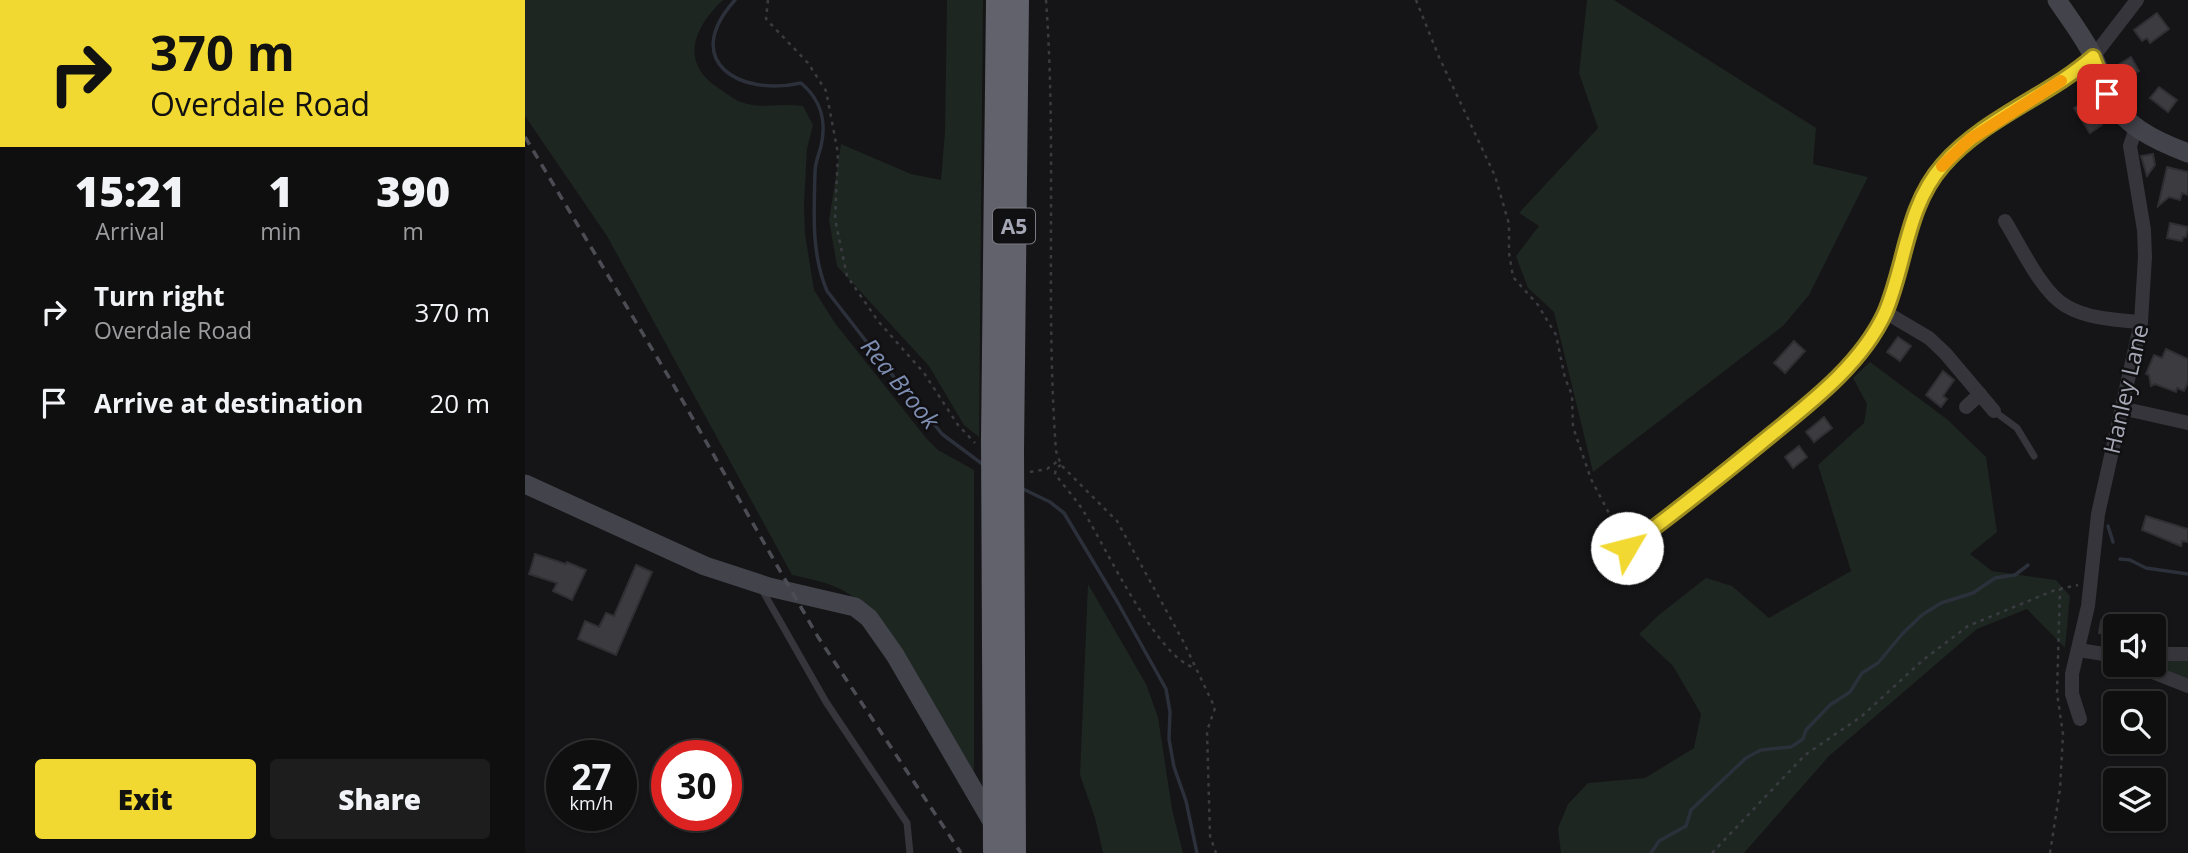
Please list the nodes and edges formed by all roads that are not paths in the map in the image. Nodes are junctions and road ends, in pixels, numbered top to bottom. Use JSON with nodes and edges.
{"nodes":[{"id":1,"x":997,"y":0,"type":"edge"},
{"id":2,"x":1017,"y":0,"type":"edge"},
{"id":3,"x":2057,"y":0,"type":"edge"},
{"id":4,"x":2137,"y":0,"type":"edge"},
{"id":5,"x":2093,"y":57,"type":"junction"},
{"id":6,"x":2136,"y":128,"type":"junction"},
{"id":7,"x":2188,"y":153,"type":"edge"},
{"id":8,"x":2005,"y":221,"type":"dead end"},
{"id":9,"x":1885,"y":313,"type":"junction"},
{"id":10,"x":2141,"y":322,"type":"junction"},
{"id":11,"x":1980,"y":394,"type":"junction"},
{"id":12,"x":1966,"y":407,"type":"dead end"},
{"id":13,"x":2121,"y":408,"type":"junction"},
{"id":14,"x":1994,"y":411,"type":"joint"},
{"id":15,"x":2188,"y":423,"type":"edge"},
{"id":16,"x":1003,"y":445,"type":"junction"},
{"id":17,"x":2034,"y":456,"type":"dead end"},
{"id":18,"x":525,"y":484,"type":"edge"},
{"id":19,"x":1627,"y":548,"type":"road end"},
{"id":20,"x":763,"y":585,"type":"junction"},
{"id":21,"x":2080,"y":650,"type":"junction"},
{"id":22,"x":2103,"y":654,"type":"edge"},
{"id":23,"x":2166,"y":654,"type":"edge"},
{"id":24,"x":2188,"y":654,"type":"edge"},
{"id":25,"x":2166,"y":677,"type":"edge"},
{"id":26,"x":2188,"y":685,"type":"edge"},
{"id":27,"x":2080,"y":719,"type":"dead end"},
{"id":28,"x":910,"y":853,"type":"edge"},
{"id":29,"x":995,"y":853,"type":"edge"},
{"id":30,"x":1012,"y":853,"type":"edge"}],
"edges":[{"from":1,"to":16,"type":"highway","number":"A5"},
{"from":2,"to":16,"type":"highway","number":"A5"},
{"from":3,"to":5,"type":"street"},
{"from":4,"to":5,"type":"street"},
{"from":5,"to":6,"type":"street"},
{"from":5,"to":9,"type":"street"},
{"from":6,"to":7,"type":"street"},
{"from":6,"to":10,"type":"street","name":"Hanley Lane"},
{"from":8,"to":10,"type":"street"},
{"from":9,"to":11,"type":"street"},
{"from":9,"to":19,"type":"street"},
{"from":10,"to":13,"type":"street","name":"Hanley Lane"},
{"from":11,"to":12,"type":"street"},
{"from":11,"to":14,"type":"street"},
{"from":13,"to":15,"type":"street"},
{"from":13,"to":21,"type":"street","name":"Hanley Lane"},
{"from":14,"to":17,"type":"lane"},
{"from":16,"to":29,"type":"highway","number":"A5"},
{"from":16,"to":30,"type":"highway","number":"A5"},
{"from":18,"to":20,"type":"street"},
{"from":20,"to":28,"type":"lane"},
{"from":20,"to":30,"type":"street"},
{"from":21,"to":22,"type":"street"},
{"from":21,"to":27,"type":"street","name":"Hanley Lane"},
{"from":23,"to":24,"type":"street"},
{"from":25,"to":26,"type":"street"}]}
